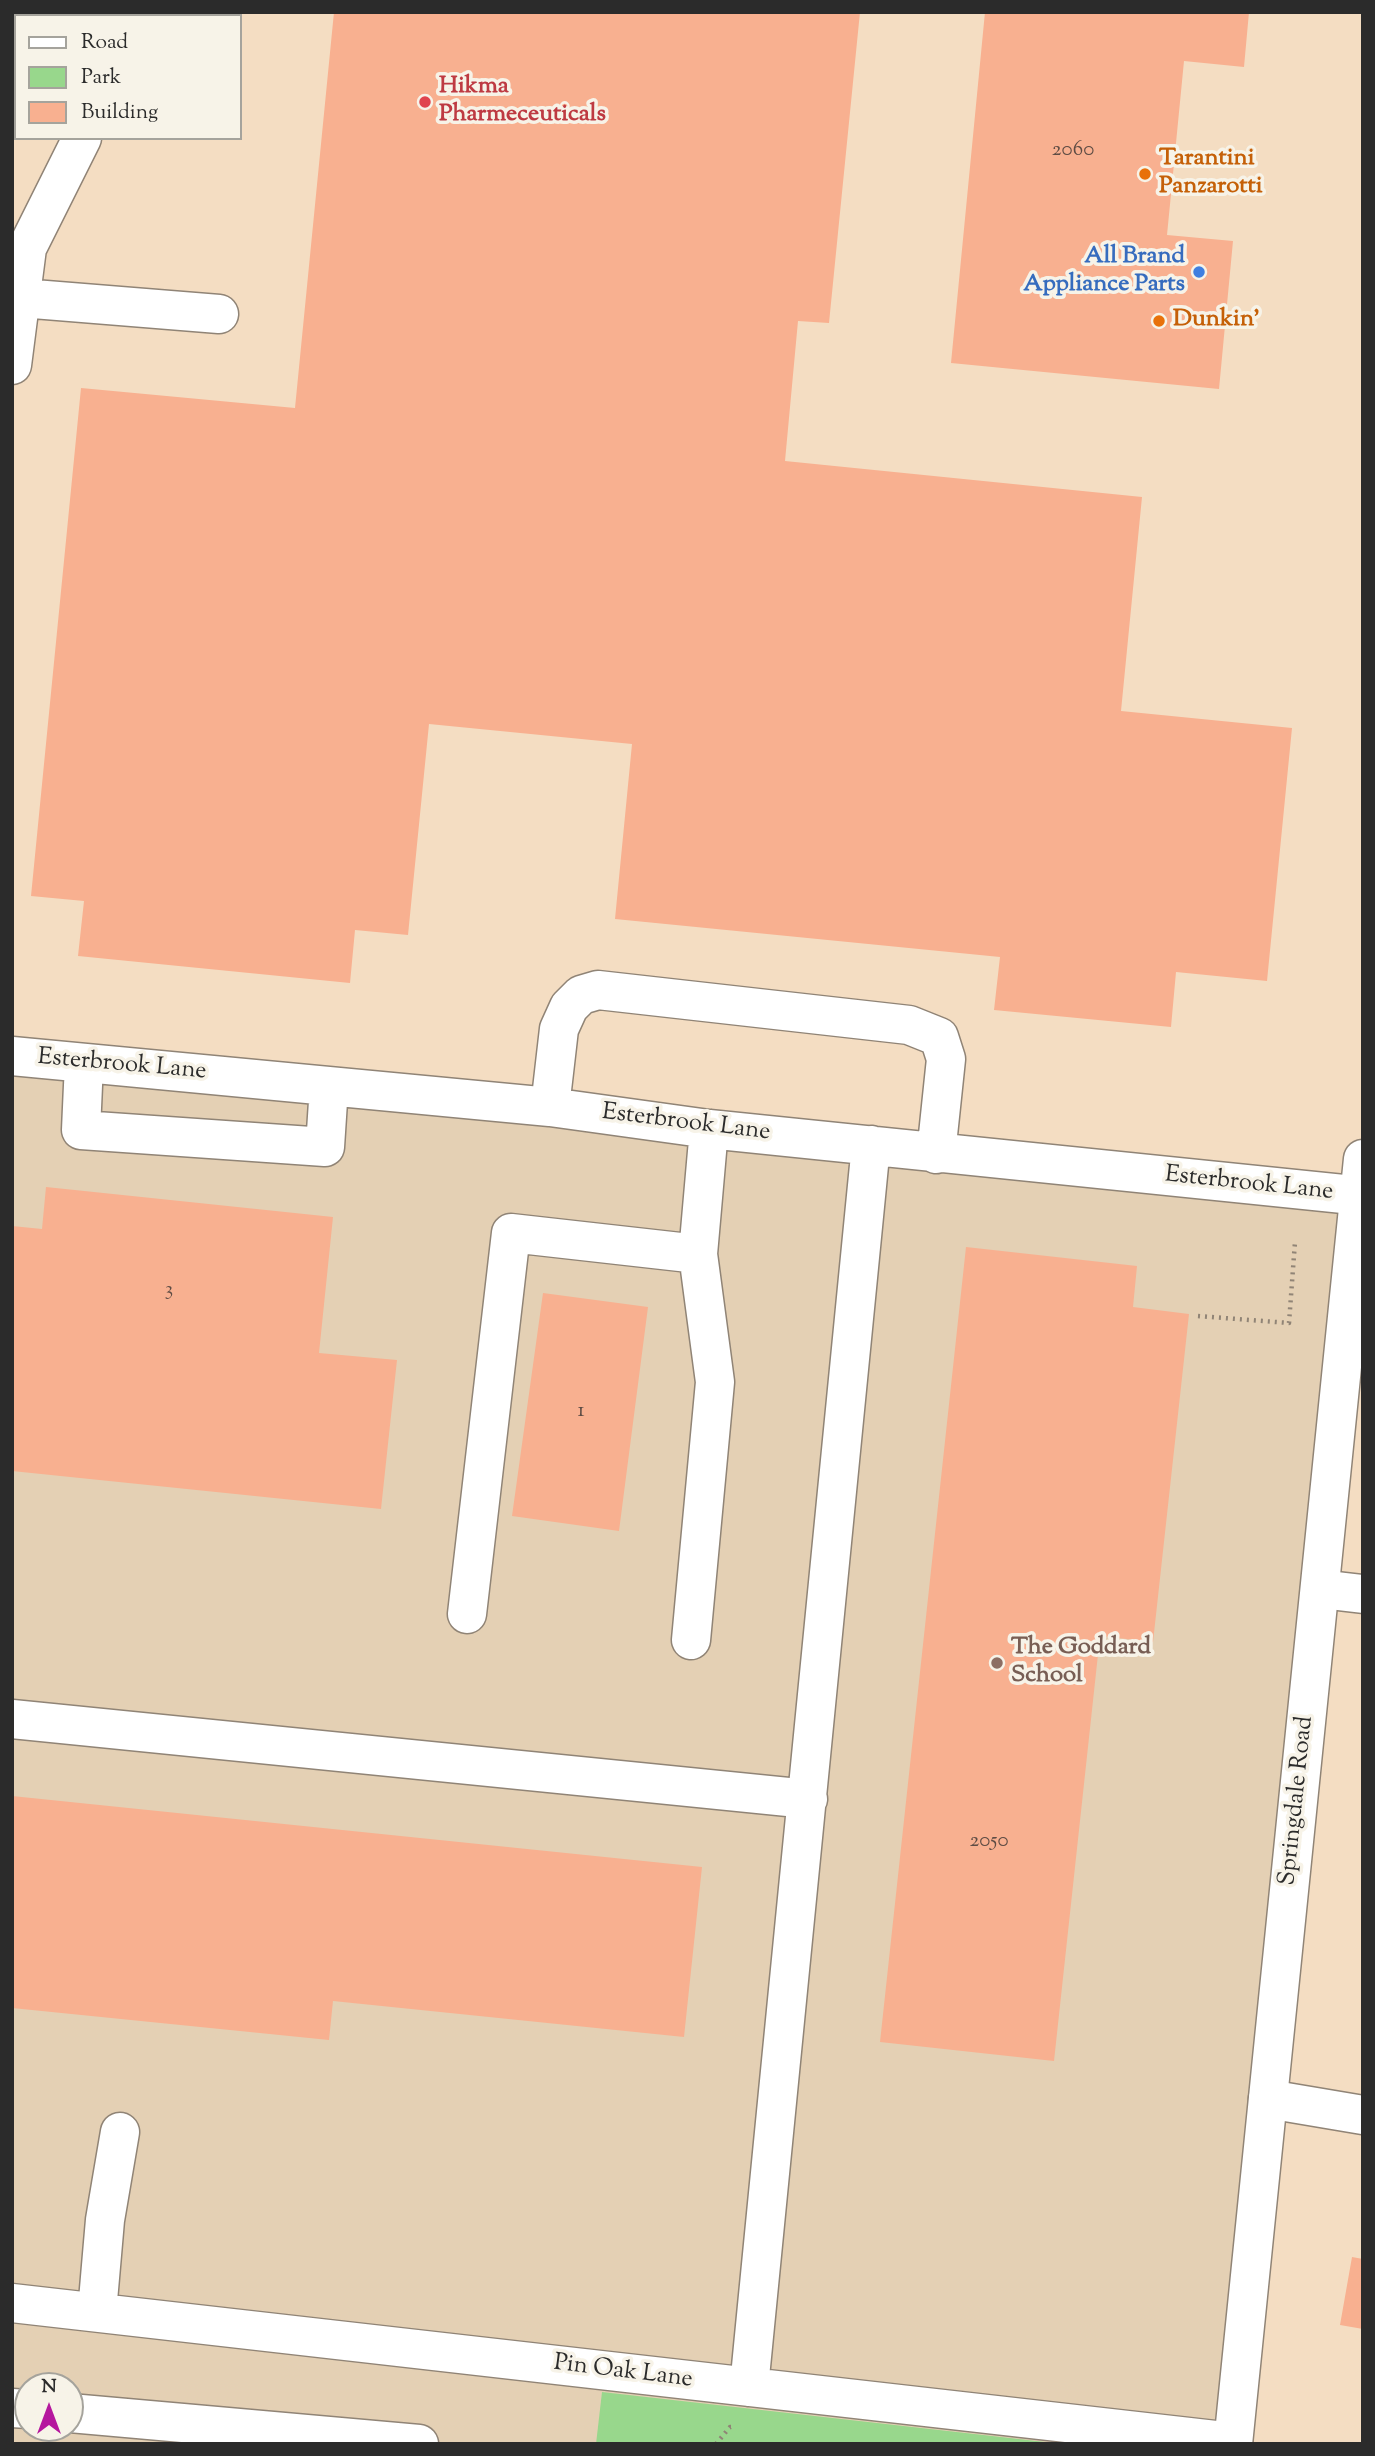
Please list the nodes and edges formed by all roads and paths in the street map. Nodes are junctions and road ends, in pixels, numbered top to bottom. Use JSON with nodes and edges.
{"nodes":[{"id":1,"x":81,"y":140,"type":"edge"},
{"id":2,"x":21,"y":298,"type":"junction"},
{"id":3,"x":219,"y":314,"type":"dead end"},
{"id":4,"x":12,"y":365,"type":"edge"},
{"id":5,"x":12,"y":1056,"type":"edge"},
{"id":6,"x":84,"y":1063,"type":"junction"},
{"id":7,"x":329,"y":1086,"type":"junction"},
{"id":8,"x":550,"y":1107,"type":"junction"},
{"id":9,"x":709,"y":1129,"type":"junction"},
{"id":10,"x":871,"y":1145,"type":"junction"},
{"id":11,"x":936,"y":1154,"type":"junction"},
{"id":12,"x":1361,"y":1183,"type":"edge"},
{"id":13,"x":1295,"y":1242,"type":"dead end"},
{"id":14,"x":698,"y":1254,"type":"junction"},
{"id":15,"x":1198,"y":1315,"type":"dead end"},
{"id":16,"x":1320,"y":1588,"type":"junction"},
{"id":17,"x":1363,"y":1594,"type":"edge"},
{"id":18,"x":467,"y":1614,"type":"dead end"},
{"id":19,"x":691,"y":1640,"type":"dead end"},
{"id":20,"x":12,"y":1720,"type":"edge"},
{"id":21,"x":808,"y":1799,"type":"junction"},
{"id":22,"x":1268,"y":2099,"type":"junction"},
{"id":23,"x":1363,"y":2115,"type":"edge"},
{"id":24,"x":120,"y":2132,"type":"dead end"},
{"id":25,"x":12,"y":2303,"type":"edge"},
{"id":26,"x":97,"y":2312,"type":"junction"},
{"id":27,"x":749,"y":2387,"type":"junction"},
{"id":28,"x":84,"y":2414,"type":"edge"},
{"id":29,"x":1233,"y":2443,"type":"edge"},
{"id":30,"x":419,"y":2444,"type":"edge"}],
"edges":[{"from":1,"to":2,"type":"street"},
{"from":2,"to":3,"type":"street"},
{"from":2,"to":4,"type":"street"},
{"from":5,"to":6,"type":"street","name":"Esterbrook Lane"},
{"from":6,"to":7,"type":"street","name":"Esterbrook Lane"},
{"from":6,"to":7,"type":"street"},
{"from":7,"to":8,"type":"street","name":"Esterbrook Lane"},
{"from":8,"to":9,"type":"street","name":"Esterbrook Lane"},
{"from":8,"to":11,"type":"street"},
{"from":9,"to":10,"type":"street","name":"Esterbrook Lane"},
{"from":9,"to":14,"type":"street"},
{"from":10,"to":11,"type":"street","name":"Esterbrook Lane"},
{"from":10,"to":21,"type":"street"},
{"from":11,"to":12,"type":"street","name":"Esterbrook Lane"},
{"from":12,"to":16,"type":"street","name":"Springdale Road"},
{"from":13,"to":15,"type":"path"},
{"from":14,"to":18,"type":"street"},
{"from":14,"to":19,"type":"street"},
{"from":16,"to":17,"type":"street"},
{"from":16,"to":22,"type":"street","name":"Springdale Road"},
{"from":20,"to":21,"type":"street"},
{"from":21,"to":27,"type":"street"},
{"from":22,"to":23,"type":"street"},
{"from":22,"to":29,"type":"street","name":"Springdale Road"},
{"from":24,"to":26,"type":"street"},
{"from":25,"to":26,"type":"street","name":"Pin Oak Lane"},
{"from":26,"to":27,"type":"street","name":"Pin Oak Lane"},
{"from":27,"to":29,"type":"street","name":"Pin Oak Lane"},
{"from":28,"to":30,"type":"street"}]}
